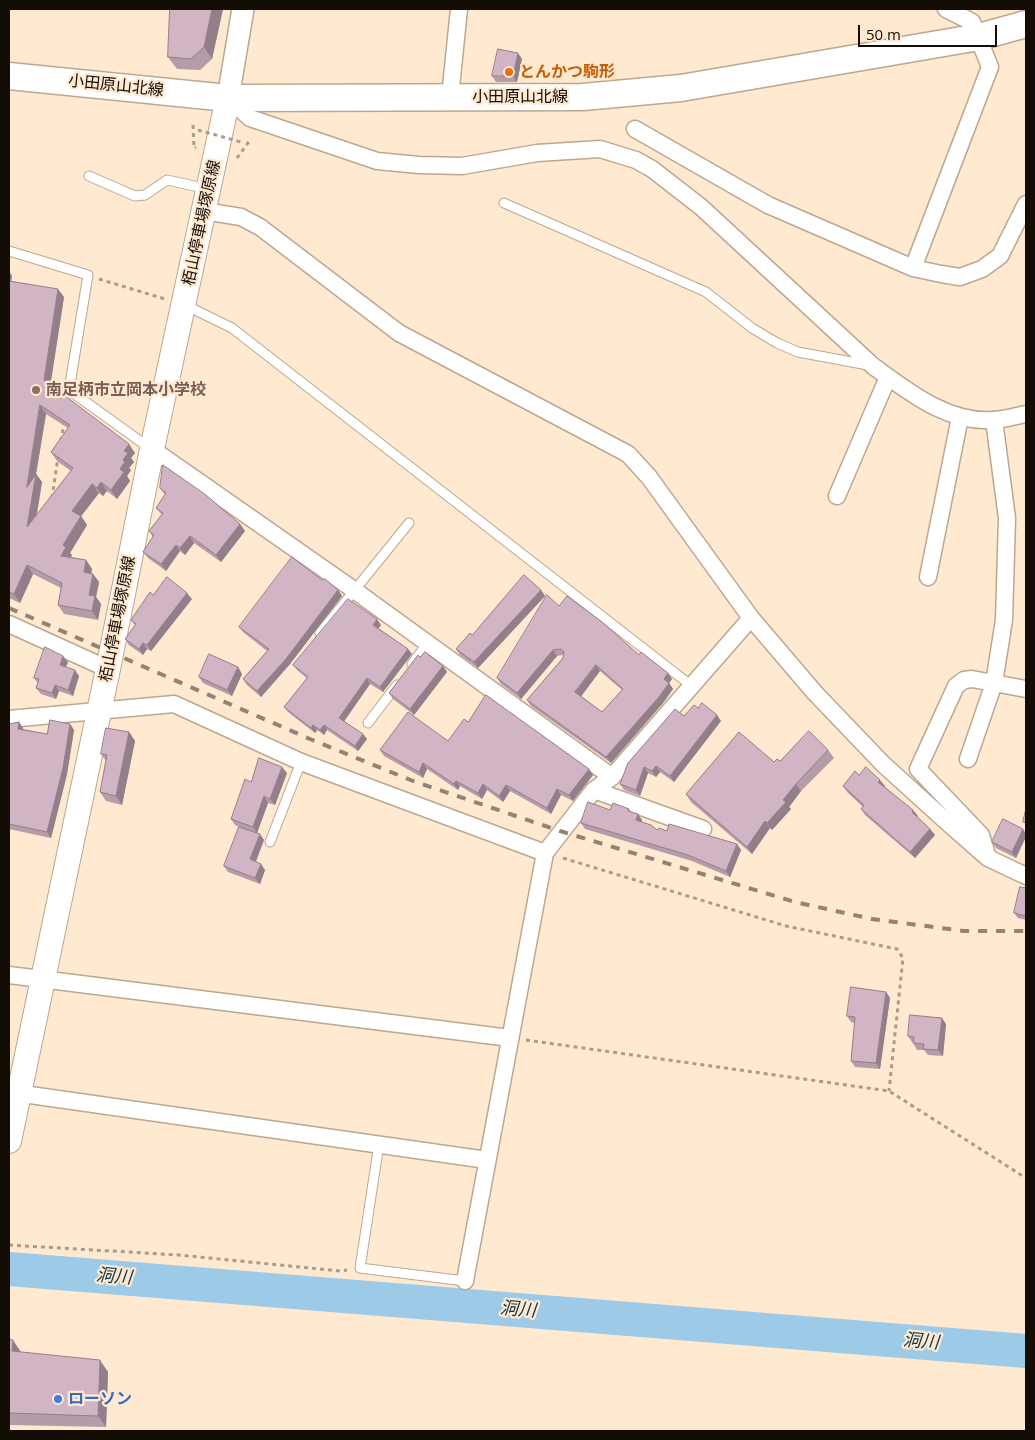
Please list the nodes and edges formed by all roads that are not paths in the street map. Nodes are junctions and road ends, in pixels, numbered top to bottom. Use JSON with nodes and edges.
{"nodes":[{"id":1,"x":243,"y":9,"type":"edge"},
{"id":2,"x":460,"y":9,"type":"edge"},
{"id":3,"x":946,"y":9,"type":"edge"},
{"id":4,"x":1026,"y":24,"type":"edge"},
{"id":5,"x":979,"y":37,"type":"junction"},
{"id":6,"x":9,"y":76,"type":"edge"},
{"id":7,"x":450,"y":97,"type":"junction"},
{"id":8,"x":228,"y":98,"type":"junction"},
{"id":9,"x":635,"y":129,"type":"dead end"},
{"id":10,"x":89,"y":176,"type":"dead end"},
{"id":11,"x":206,"y":200,"type":"junction"},
{"id":12,"x":504,"y":203,"type":"dead end"},
{"id":13,"x":1026,"y":204,"type":"edge"},
{"id":14,"x":9,"y":251,"type":"edge"},
{"id":15,"x":913,"y":268,"type":"junction"},
{"id":16,"x":185,"y":305,"type":"junction"},
{"id":17,"x":873,"y":366,"type":"junction"},
{"id":18,"x":888,"y":377,"type":"junction"},
{"id":19,"x":1026,"y":414,"type":"edge"},
{"id":20,"x":960,"y":417,"type":"junction"},
{"id":21,"x":994,"y":420,"type":"junction"},
{"id":22,"x":152,"y":449,"type":"junction"},
{"id":23,"x":837,"y":496,"type":"dead end"},
{"id":24,"x":409,"y":523,"type":"dead end"},
{"id":25,"x":928,"y":576,"type":"dead end"},
{"id":26,"x":354,"y":590,"type":"junction"},
{"id":27,"x":751,"y":618,"type":"junction"},
{"id":28,"x":9,"y":624,"type":"edge"},
{"id":29,"x":313,"y":642,"type":"edge"},
{"id":30,"x":428,"y":644,"type":"junction"},
{"id":31,"x":108,"y":669,"type":"junction"},
{"id":32,"x":994,"y":683,"type":"junction"},
{"id":33,"x":693,"y":686,"type":"junction"},
{"id":34,"x":1026,"y":689,"type":"edge"},
{"id":35,"x":99,"y":710,"type":"junction"},
{"id":36,"x":9,"y":719,"type":"edge"},
{"id":37,"x":368,"y":723,"type":"dead end"},
{"id":38,"x":968,"y":759,"type":"dead end"},
{"id":39,"x":301,"y":762,"type":"junction"},
{"id":40,"x":612,"y":777,"type":"junction"},
{"id":41,"x":594,"y":790,"type":"junction"},
{"id":42,"x":703,"y":829,"type":"dead end"},
{"id":43,"x":270,"y":842,"type":"dead end"},
{"id":44,"x":545,"y":853,"type":"junction"},
{"id":45,"x":988,"y":858,"type":"junction"},
{"id":46,"x":1023,"y":870,"type":"edge"},
{"id":47,"x":9,"y":975,"type":"edge"},
{"id":48,"x":43,"y":980,"type":"junction"},
{"id":49,"x":510,"y":1038,"type":"junction"},
{"id":50,"x":13,"y":1093,"type":"edge"},
{"id":51,"x":9,"y":1141,"type":"edge"},
{"id":52,"x":379,"y":1144,"type":"junction"},
{"id":53,"x":487,"y":1160,"type":"junction"},
{"id":54,"x":465,"y":1281,"type":"joint"}],
"edges":[{"from":1,"to":8,"type":"street"},
{"from":2,"to":7,"type":"street"},
{"from":3,"to":5,"type":"street"},
{"from":4,"to":5,"type":"main road","name":"小田原山北線"},
{"from":5,"to":7,"type":"main road","name":"小田原山北線"},
{"from":5,"to":15,"type":"street"},
{"from":6,"to":8,"type":"main road","name":"小田原山北線"},
{"from":7,"to":8,"type":"main road","name":"小田原山北線"},
{"from":8,"to":11,"type":"main road","name":"栢山停車場塚原線"},
{"from":8,"to":17,"type":"street"},
{"from":9,"to":15,"type":"street"},
{"from":10,"to":11,"type":"lane"},
{"from":11,"to":16,"type":"main road","name":"栢山停車場塚原線"},
{"from":11,"to":27,"type":"street"},
{"from":12,"to":17,"type":"lane"},
{"from":13,"to":15,"type":"street"},
{"from":14,"to":22,"type":"lane"},
{"from":16,"to":22,"type":"main road","name":"栢山停車場塚原線"},
{"from":16,"to":33,"type":"lane"},
{"from":17,"to":18,"type":"street"},
{"from":18,"to":20,"type":"street"},
{"from":18,"to":23,"type":"street"},
{"from":19,"to":21,"type":"street"},
{"from":20,"to":21,"type":"street"},
{"from":20,"to":25,"type":"street"},
{"from":21,"to":32,"type":"street"},
{"from":22,"to":26,"type":"street"},
{"from":22,"to":31,"type":"main road","name":"栢山停車場塚原線"},
{"from":24,"to":26,"type":"lane"},
{"from":26,"to":29,"type":"lane"},
{"from":26,"to":30,"type":"street"},
{"from":27,"to":33,"type":"street"},
{"from":27,"to":45,"type":"street"},
{"from":28,"to":31,"type":"street"},
{"from":30,"to":37,"type":"lane"},
{"from":30,"to":40,"type":"street"},
{"from":31,"to":35,"type":"main road","name":"栢山停車場塚原線"},
{"from":32,"to":34,"type":"street"},
{"from":32,"to":38,"type":"street"},
{"from":32,"to":45,"type":"street"},
{"from":33,"to":40,"type":"street"},
{"from":35,"to":36,"type":"street"},
{"from":35,"to":39,"type":"street"},
{"from":35,"to":48,"type":"main road","name":"栢山停車場塚原線"},
{"from":39,"to":43,"type":"lane"},
{"from":39,"to":44,"type":"street"},
{"from":40,"to":41,"type":"street"},
{"from":41,"to":42,"type":"street"},
{"from":41,"to":44,"type":"street"},
{"from":44,"to":49,"type":"street"},
{"from":45,"to":46,"type":"street"},
{"from":47,"to":48,"type":"street"},
{"from":48,"to":49,"type":"street"},
{"from":48,"to":50,"type":"main road","name":"栢山停車場塚原線"},
{"from":49,"to":53,"type":"street"},
{"from":50,"to":51,"type":"main road","name":"栢山停車場塚原線"},
{"from":50,"to":52,"type":"street"},
{"from":52,"to":53,"type":"street"},
{"from":52,"to":54,"type":"lane"},
{"from":53,"to":54,"type":"street"}]}
